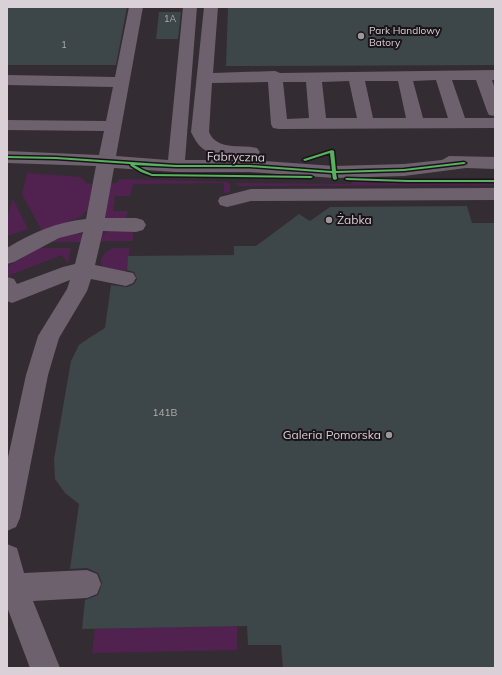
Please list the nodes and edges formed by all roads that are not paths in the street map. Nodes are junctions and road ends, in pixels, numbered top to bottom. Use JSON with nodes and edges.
{"nodes":[{"id":1,"x":136,"y":7,"type":"edge"},
{"id":2,"x":190,"y":7,"type":"edge"},
{"id":3,"x":211,"y":7,"type":"edge"},
{"id":4,"x":404,"y":75,"type":"junction"},
{"id":5,"x":442,"y":75,"type":"junction"},
{"id":6,"x":488,"y":75,"type":"edge"},
{"id":7,"x":275,"y":76,"type":"junction"},
{"id":8,"x":313,"y":76,"type":"junction"},
{"id":9,"x":356,"y":76,"type":"junction"},
{"id":10,"x":205,"y":78,"type":"junction"},
{"id":11,"x":7,"y":80,"type":"edge"},
{"id":12,"x":122,"y":82,"type":"junction"},
{"id":13,"x":495,"y":112,"type":"edge"},
{"id":14,"x":366,"y":123,"type":"junction"},
{"id":15,"x":416,"y":123,"type":"junction"},
{"id":16,"x":458,"y":123,"type":"junction"},
{"id":17,"x":495,"y":123,"type":"edge"},
{"id":18,"x":318,"y":124,"type":"junction"},
{"id":19,"x":7,"y":125,"type":"edge"},
{"id":20,"x":114,"y":126,"type":"junction"},
{"id":21,"x":7,"y":157,"type":"edge"},
{"id":22,"x":305,"y":160,"type":"junction"},
{"id":23,"x":107,"y":162,"type":"junction"},
{"id":24,"x":464,"y":163,"type":"junction"},
{"id":25,"x":495,"y":163,"type":"edge"},
{"id":26,"x":176,"y":166,"type":"junction"},
{"id":27,"x":250,"y":166,"type":"junction"},
{"id":28,"x":495,"y":194,"type":"edge"},
{"id":29,"x":227,"y":200,"type":"dead end"},
{"id":30,"x":136,"y":225,"type":"dead end"},
{"id":31,"x":94,"y":226,"type":"junction"},
{"id":32,"x":7,"y":257,"type":"edge"},
{"id":33,"x":84,"y":270,"type":"junction"},
{"id":34,"x":126,"y":278,"type":"dead end"},
{"id":35,"x":9,"y":290,"type":"edge"},
{"id":36,"x":7,"y":518,"type":"edge"},
{"id":37,"x":7,"y":558,"type":"edge"},
{"id":38,"x":87,"y":584,"type":"dead end"},
{"id":39,"x":14,"y":588,"type":"junction"},
{"id":40,"x":45,"y":668,"type":"edge"}],
"edges":[{"from":1,"to":12,"type":"street"},
{"from":2,"to":26,"type":"street"},
{"from":3,"to":10,"type":"street"},
{"from":4,"to":5,"type":"street"},
{"from":4,"to":9,"type":"street"},
{"from":4,"to":15,"type":"street"},
{"from":5,"to":6,"type":"street"},
{"from":5,"to":16,"type":"street"},
{"from":6,"to":13,"type":"street"},
{"from":7,"to":8,"type":"street"},
{"from":7,"to":10,"type":"street"},
{"from":7,"to":18,"type":"street"},
{"from":8,"to":9,"type":"street"},
{"from":8,"to":18,"type":"street"},
{"from":9,"to":14,"type":"street"},
{"from":10,"to":22,"type":"street"},
{"from":11,"to":12,"type":"street"},
{"from":12,"to":20,"type":"street"},
{"from":14,"to":15,"type":"street"},
{"from":14,"to":18,"type":"street"},
{"from":15,"to":16,"type":"street"},
{"from":16,"to":17,"type":"street"},
{"from":19,"to":20,"type":"street"},
{"from":20,"to":23,"type":"street"},
{"from":21,"to":23,"type":"street","name":"Fabryczna"},
{"from":22,"to":24,"type":"street","name":"Fabryczna"},
{"from":22,"to":27,"type":"street","name":"Fabryczna"},
{"from":23,"to":26,"type":"street","name":"Fabryczna"},
{"from":23,"to":31,"type":"street"},
{"from":24,"to":25,"type":"street","name":"Fabryczna"},
{"from":24,"to":27,"type":"street","name":"Fabryczna"},
{"from":26,"to":27,"type":"street","name":"Fabryczna"},
{"from":28,"to":29,"type":"street"},
{"from":30,"to":31,"type":"street"},
{"from":31,"to":32,"type":"street"},
{"from":31,"to":33,"type":"street"},
{"from":33,"to":34,"type":"street"},
{"from":33,"to":35,"type":"street"},
{"from":33,"to":36,"type":"street"},
{"from":37,"to":39,"type":"street"},
{"from":38,"to":39,"type":"street"},
{"from":39,"to":40,"type":"street"}]}
